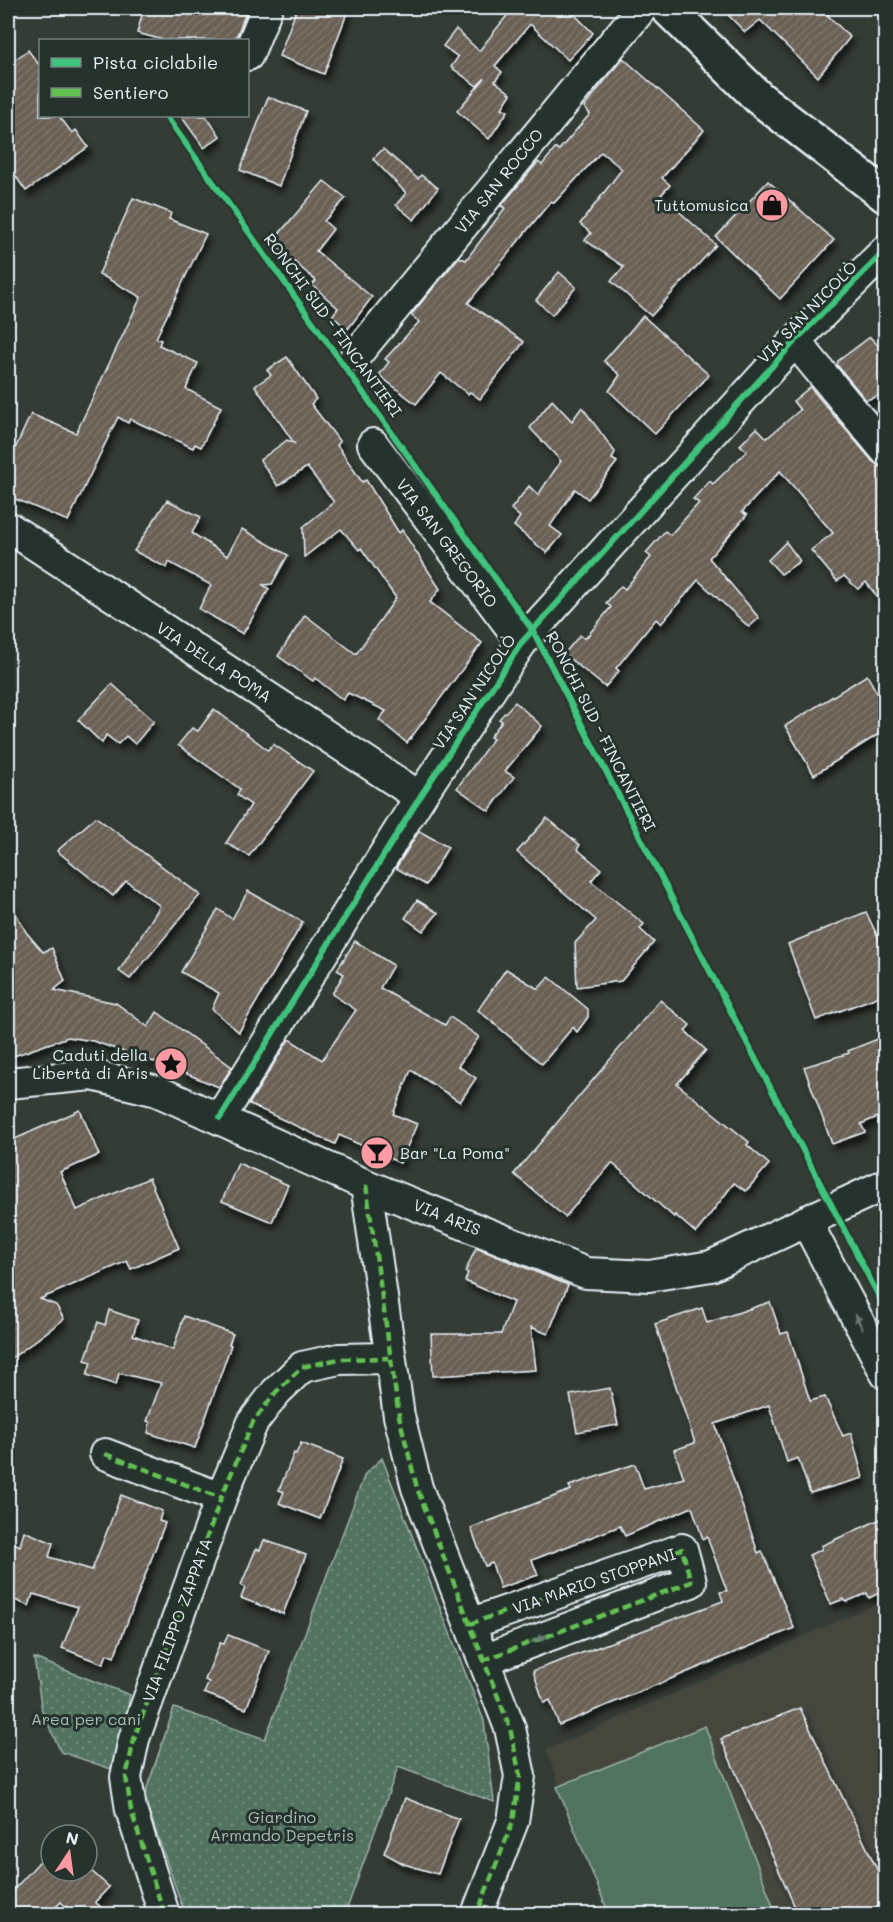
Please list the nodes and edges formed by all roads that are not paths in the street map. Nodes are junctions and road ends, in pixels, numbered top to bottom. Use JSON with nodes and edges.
{"nodes":[{"id":1,"x":267,"y":8,"type":"edge"},
{"id":2,"x":642,"y":8,"type":"edge"},
{"id":3,"x":667,"y":8,"type":"edge"},
{"id":4,"x":249,"y":53,"type":"edge"},
{"id":5,"x":885,"y":196,"type":"edge"},
{"id":6,"x":885,"y":250,"type":"edge"},
{"id":7,"x":795,"y":341,"type":"junction"},
{"id":8,"x":356,"y":355,"type":"dead end"},
{"id":9,"x":373,"y":444,"type":"dead end"},
{"id":10,"x":885,"y":451,"type":"edge"},
{"id":11,"x":8,"y":527,"type":"edge"},
{"id":12,"x":522,"y":642,"type":"junction"},
{"id":13,"x":420,"y":797,"type":"junction"},
{"id":14,"x":8,"y":1083,"type":"edge"},
{"id":15,"x":220,"y":1118,"type":"junction"},
{"id":16,"x":885,"y":1184,"type":"edge"},
{"id":17,"x":366,"y":1185,"type":"junction"},
{"id":18,"x":806,"y":1221,"type":"junction"},
{"id":19,"x":389,"y":1358,"type":"junction"},
{"id":20,"x":885,"y":1374,"type":"edge"},
{"id":21,"x":105,"y":1454,"type":"dead end"},
{"id":22,"x":221,"y":1498,"type":"junction"},
{"id":23,"x":470,"y":1624,"type":"junction"},
{"id":24,"x":484,"y":1660,"type":"junction"},
{"id":25,"x":164,"y":1914,"type":"edge"},
{"id":26,"x":477,"y":1914,"type":"edge"}],
"edges":[{"from":1,"to":4,"type":"street"},
{"from":2,"to":8,"type":"street","name":"VIA SAN ROCCO"},
{"from":3,"to":5,"type":"main road"},
{"from":6,"to":7,"type":"street","name":"VIA SAN NICOLÒ"},
{"from":7,"to":10,"type":"street"},
{"from":7,"to":12,"type":"street","name":"VIA SAN NICOLÒ"},
{"from":9,"to":12,"type":"street","name":"VIA SAN GREGORIO"},
{"from":11,"to":13,"type":"street","name":"VIA DELLA POMA"},
{"from":12,"to":13,"type":"street","name":"VIA SAN NICOLÒ"},
{"from":13,"to":15,"type":"street","name":"VIA SAN NICOLÒ"},
{"from":14,"to":15,"type":"street","name":"VIA ARIS"},
{"from":15,"to":17,"type":"street","name":"VIA ARIS"},
{"from":16,"to":18,"type":"street","name":"VIA ARIS"},
{"from":17,"to":18,"type":"street","name":"VIA ARIS"},
{"from":17,"to":19,"type":"street"},
{"from":20,"to":18,"type":"street","one_way":true},
{"from":19,"to":22,"type":"street","name":"VIA FILIPPO ZAPPATA"},
{"from":19,"to":23,"type":"street"},
{"from":21,"to":22,"type":"street"},
{"from":22,"to":25,"type":"street","name":"VIA FILIPPO ZAPPATA"},
{"from":23,"to":24,"type":"street"},
{"from":24,"to":23,"type":"street","name":"VIA MARIO STOPPANI","one_way":true},
{"from":24,"to":26,"type":"street"}]}
